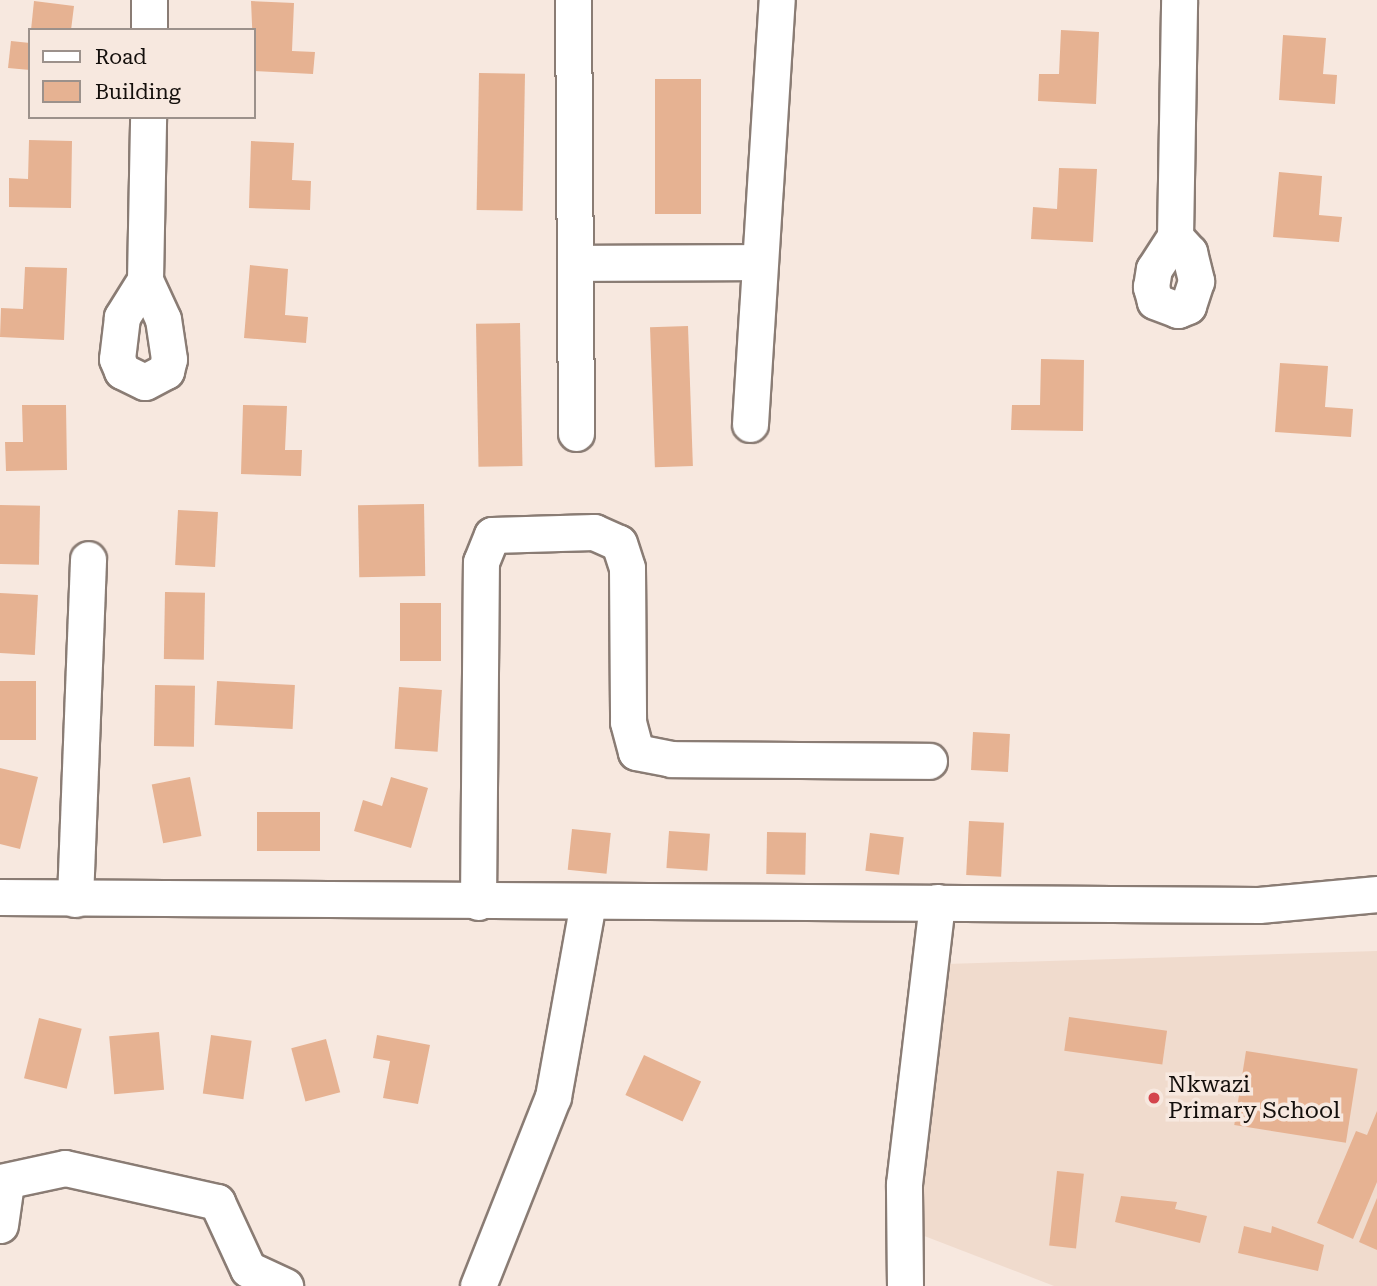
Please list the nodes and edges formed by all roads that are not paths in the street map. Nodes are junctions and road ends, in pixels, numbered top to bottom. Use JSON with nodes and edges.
{"nodes":[{"id":1,"x":149,"y":0,"type":"edge"},
{"id":2,"x":573,"y":0,"type":"edge"},
{"id":3,"x":777,"y":0,"type":"edge"},
{"id":4,"x":1179,"y":0,"type":"edge"},
{"id":5,"x":149,"y":28,"type":"edge"},
{"id":6,"x":148,"y":119,"type":"edge"},
{"id":7,"x":1175,"y":237,"type":"dead end"},
{"id":8,"x":757,"y":262,"type":"junction"},
{"id":9,"x":575,"y":263,"type":"junction"},
{"id":10,"x":145,"y":280,"type":"dead end"},
{"id":11,"x":750,"y":424,"type":"dead end"},
{"id":12,"x":576,"y":433,"type":"dead end"},
{"id":13,"x":88,"y":559,"type":"dead end"},
{"id":14,"x":929,"y":761,"type":"dead end"},
{"id":15,"x":1377,"y":894,"type":"edge"},
{"id":16,"x":0,"y":897,"type":"edge"},
{"id":17,"x":75,"y":898,"type":"junction"},
{"id":18,"x":478,"y":902,"type":"junction"},
{"id":19,"x":937,"y":902,"type":"junction"},
{"id":20,"x":588,"y":904,"type":"junction"},
{"id":21,"x":3,"y":1182,"type":"edge"},
{"id":22,"x":0,"y":1225,"type":"edge"},
{"id":23,"x":285,"y":1286,"type":"edge"},
{"id":24,"x":478,"y":1286,"type":"edge"},
{"id":25,"x":905,"y":1286,"type":"edge"}],
"edges":[{"from":1,"to":5,"type":"street"},
{"from":2,"to":9,"type":"street"},
{"from":3,"to":8,"type":"street"},
{"from":4,"to":7,"type":"street"},
{"from":6,"to":10,"type":"street"},
{"from":8,"to":9,"type":"street"},
{"from":8,"to":11,"type":"street"},
{"from":9,"to":12,"type":"street"},
{"from":13,"to":17,"type":"street"},
{"from":14,"to":18,"type":"street"},
{"from":15,"to":19,"type":"street"},
{"from":16,"to":17,"type":"street"},
{"from":17,"to":18,"type":"street"},
{"from":18,"to":20,"type":"street"},
{"from":19,"to":20,"type":"street"},
{"from":19,"to":25,"type":"street"},
{"from":20,"to":24,"type":"street"},
{"from":21,"to":22,"type":"street"},
{"from":21,"to":23,"type":"street"}]}
